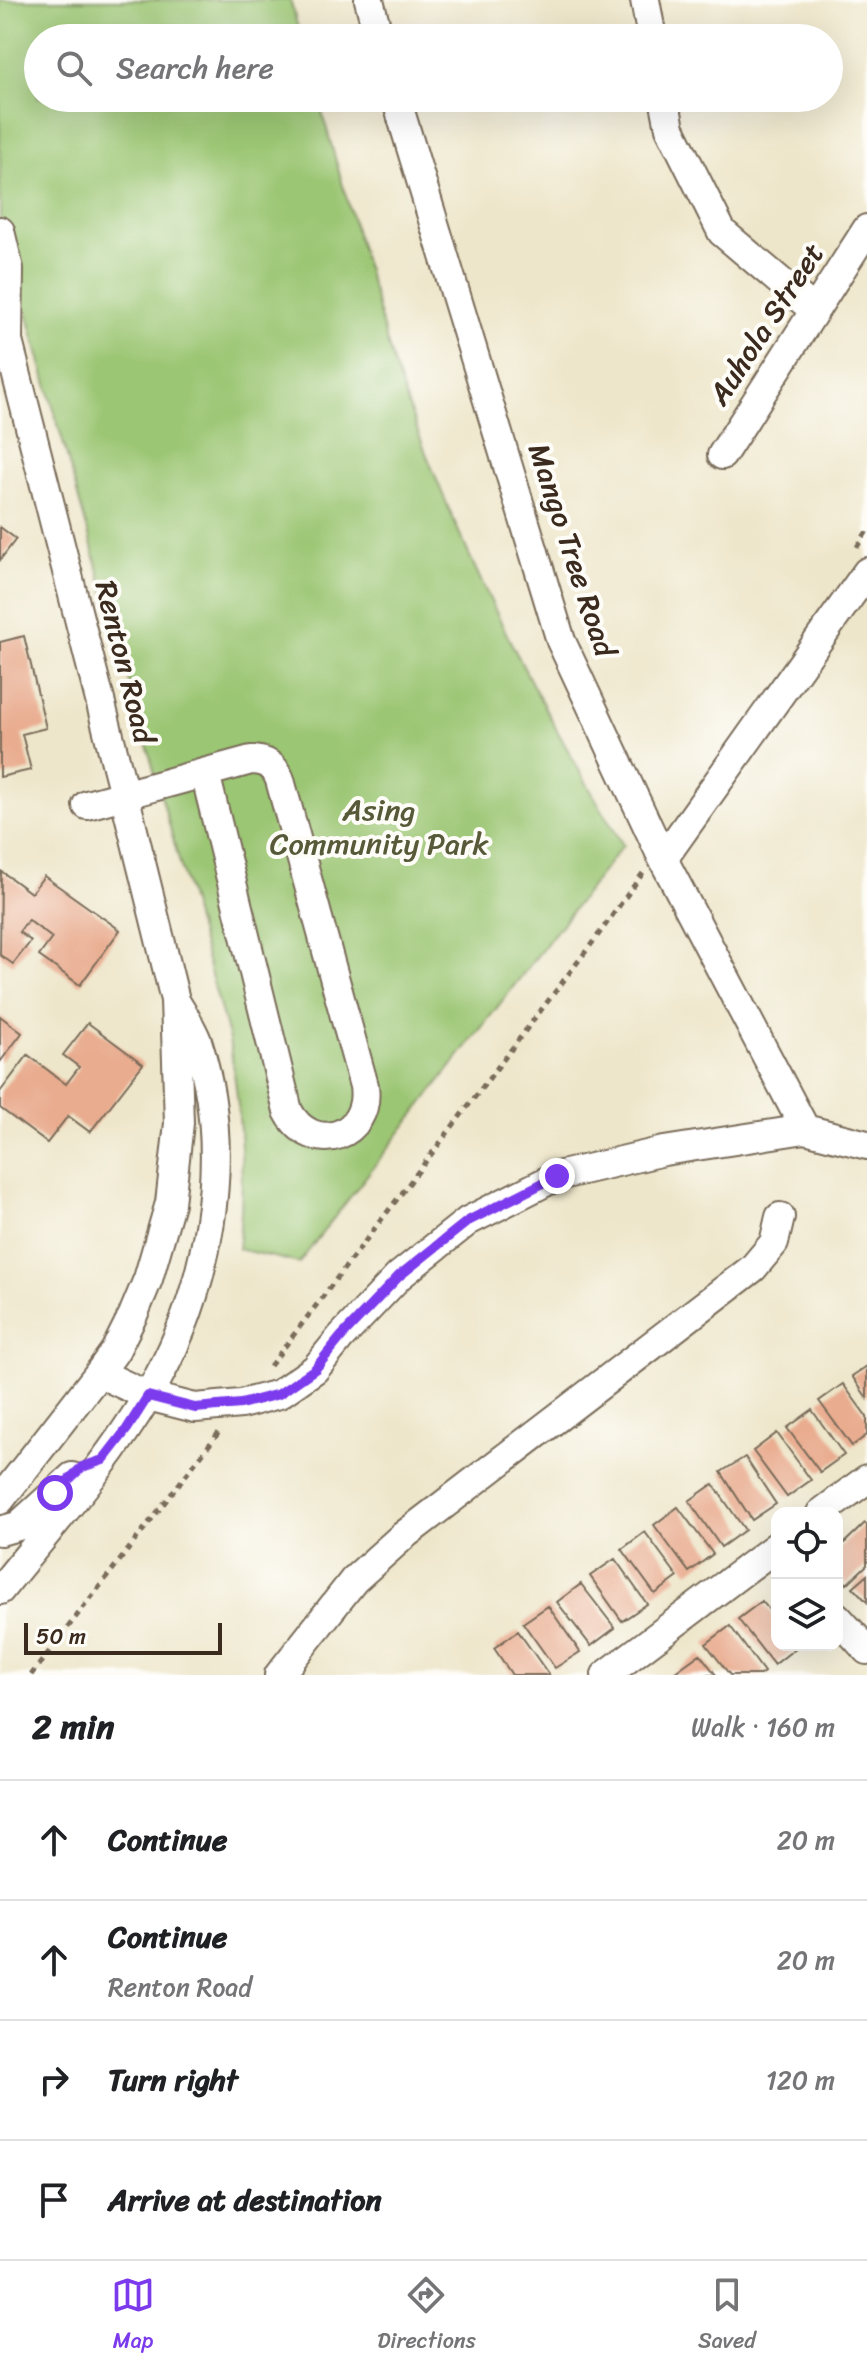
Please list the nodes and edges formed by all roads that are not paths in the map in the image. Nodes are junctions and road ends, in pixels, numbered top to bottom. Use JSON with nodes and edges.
{"nodes":[{"id":1,"x":369,"y":0,"type":"edge"},
{"id":2,"x":645,"y":0,"type":"edge"},
{"id":3,"x":375,"y":24,"type":"edge"},
{"id":4,"x":649,"y":24,"type":"edge"},
{"id":5,"x":400,"y":112,"type":"edge"},
{"id":6,"x":667,"y":112,"type":"edge"},
{"id":7,"x":867,"y":229,"type":"edge"},
{"id":8,"x":0,"y":231,"type":"edge"},
{"id":9,"x":814,"y":310,"type":"junction"},
{"id":10,"x":3,"y":339,"type":"edge"},
{"id":11,"x":722,"y":455,"type":"dead end"},
{"id":12,"x":858,"y":565,"type":"edge"},
{"id":13,"x":205,"y":773,"type":"junction"},
{"id":14,"x":124,"y":794,"type":"junction"},
{"id":15,"x":87,"y":805,"type":"dead end"},
{"id":16,"x":661,"y":855,"type":"junction"},
{"id":17,"x":175,"y":1000,"type":"junction"},
{"id":18,"x":805,"y":1129,"type":"junction"},
{"id":19,"x":867,"y":1145,"type":"edge"},
{"id":20,"x":780,"y":1217,"type":"dead end"},
{"id":21,"x":99,"y":1373,"type":"junction"},
{"id":22,"x":148,"y":1396,"type":"junction"},
{"id":23,"x":103,"y":1460,"type":"junction"},
{"id":24,"x":867,"y":1479,"type":"edge"},
{"id":25,"x":0,"y":1500,"type":"edge"},
{"id":26,"x":829,"y":1507,"type":"edge"},
{"id":27,"x":0,"y":1531,"type":"edge"},
{"id":28,"x":771,"y":1552,"type":"edge"},
{"id":29,"x":0,"y":1590,"type":"edge"},
{"id":30,"x":843,"y":1624,"type":"edge"},
{"id":31,"x":867,"y":1650,"type":"edge"},
{"id":32,"x":279,"y":1675,"type":"edge"},
{"id":33,"x":606,"y":1675,"type":"edge"}],
"edges":[{"from":1,"to":3,"type":"street"},
{"from":2,"to":4,"type":"street"},
{"from":5,"to":16,"type":"street","name":"Mango Tree Road"},
{"from":6,"to":9,"type":"street"},
{"from":7,"to":9,"type":"street","name":"Auhola Street"},
{"from":8,"to":10,"type":"street","name":"Renton Road"},
{"from":9,"to":11,"type":"street","name":"Auhola Street"},
{"from":10,"to":14,"type":"street","name":"Renton Road"},
{"from":12,"to":16,"type":"street"},
{"from":13,"to":13,"type":"street"},
{"from":13,"to":14,"type":"street"},
{"from":14,"to":15,"type":"street"},
{"from":14,"to":17,"type":"street","name":"Renton Road"},
{"from":16,"to":18,"type":"street","name":"Mango Tree Road"},
{"from":17,"to":21,"type":"street","name":"Renton Road"},
{"from":17,"to":22,"type":"street","name":"Renton Road"},
{"from":18,"to":19,"type":"street"},
{"from":18,"to":22,"type":"street"},
{"from":20,"to":32,"type":"street"},
{"from":21,"to":22,"type":"street"},
{"from":21,"to":25,"type":"street","name":"Renton Road"},
{"from":22,"to":23,"type":"street","name":"Renton Road"},
{"from":23,"to":27,"type":"street"},
{"from":23,"to":29,"type":"street","name":"Renton Road"},
{"from":24,"to":26,"type":"street"},
{"from":28,"to":33,"type":"street"},
{"from":30,"to":31,"type":"street"}]}
